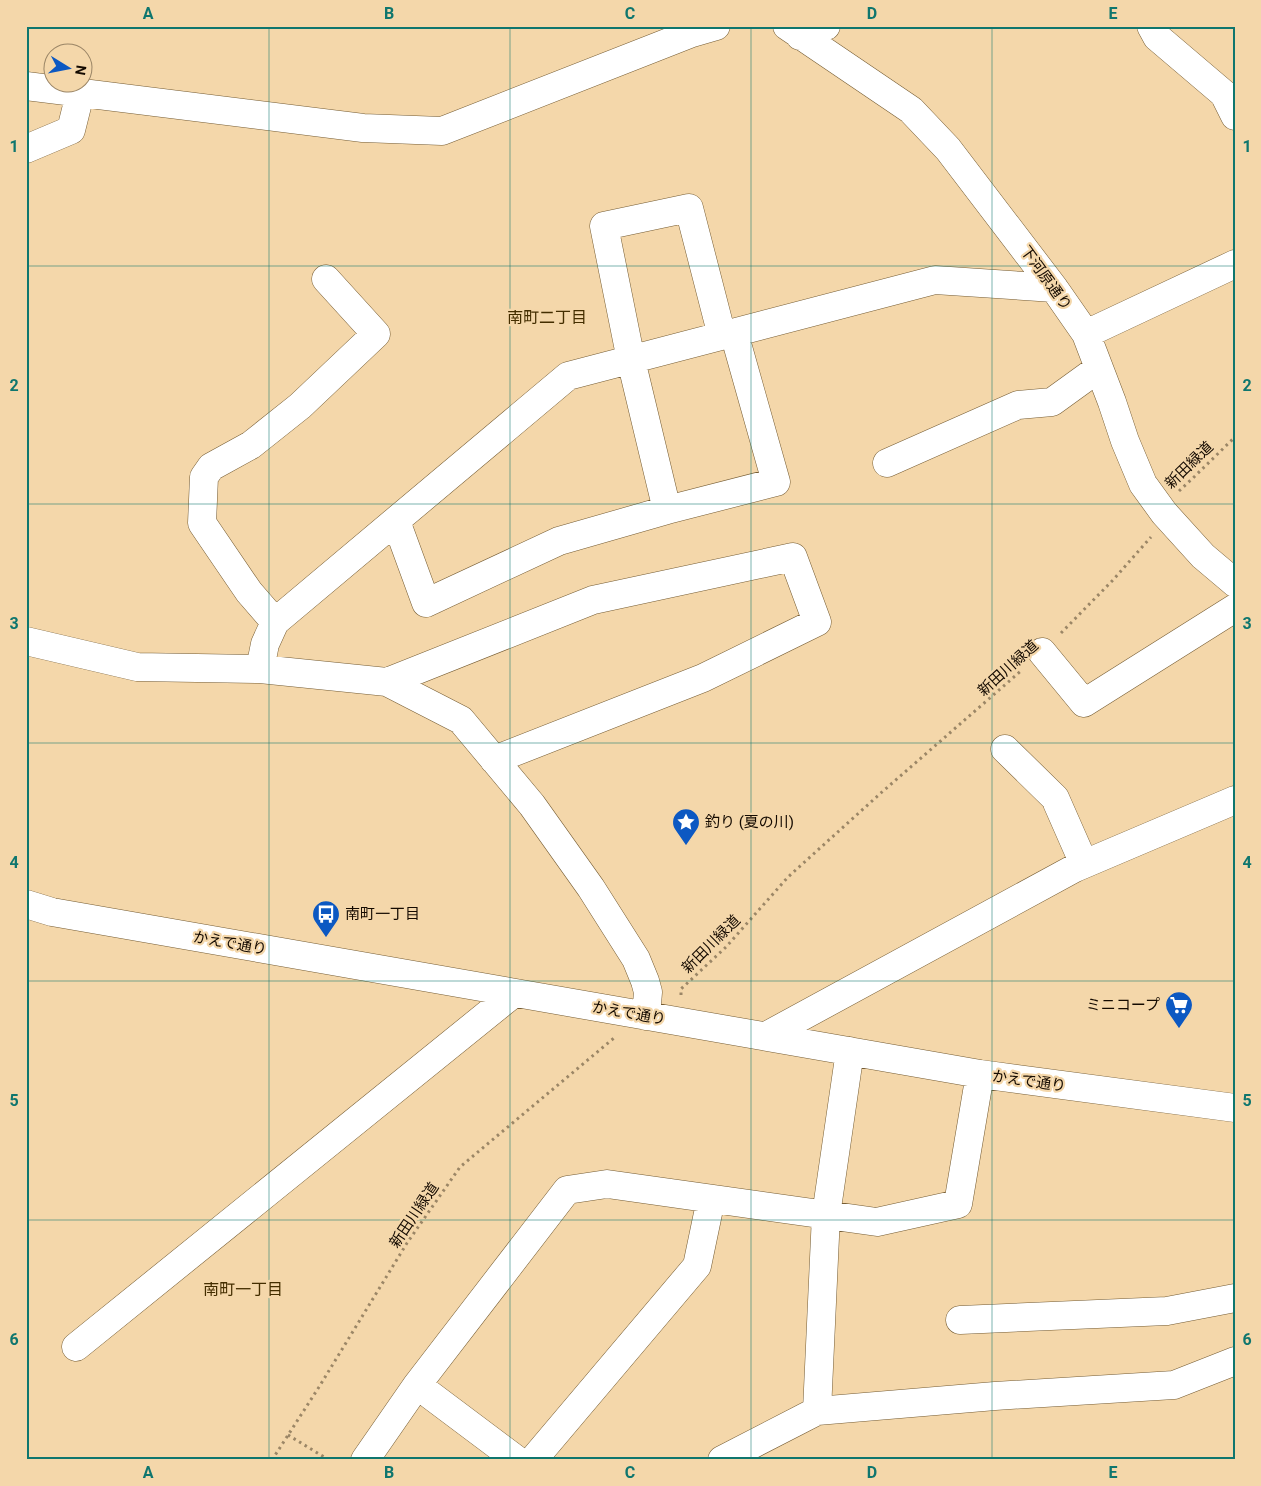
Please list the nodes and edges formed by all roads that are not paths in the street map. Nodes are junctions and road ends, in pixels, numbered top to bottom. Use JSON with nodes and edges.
{"nodes":[{"id":1,"x":716,"y":26,"type":"edge"},
{"id":2,"x":826,"y":26,"type":"edge"},
{"id":3,"x":1151,"y":26,"type":"edge"},
{"id":4,"x":794,"y":31,"type":"edge"},
{"id":5,"x":26,"y":86,"type":"edge"},
{"id":6,"x":80,"y":94,"type":"junction"},
{"id":7,"x":1235,"y":116,"type":"edge"},
{"id":8,"x":26,"y":149,"type":"edge"},
{"id":9,"x":1235,"y":264,"type":"edge"},
{"id":10,"x":326,"y":279,"type":"dead end"},
{"id":11,"x":1054,"y":288,"type":"junction"},
{"id":12,"x":728,"y":334,"type":"junction"},
{"id":13,"x":1086,"y":334,"type":"junction"},
{"id":14,"x":631,"y":360,"type":"junction"},
{"id":15,"x":1099,"y":368,"type":"junction"},
{"id":16,"x":886,"y":463,"type":"dead end"},
{"id":17,"x":667,"y":510,"type":"junction"},
{"id":18,"x":396,"y":520,"type":"junction"},
{"id":19,"x":1235,"y":583,"type":"edge"},
{"id":20,"x":1235,"y":608,"type":"edge"},
{"id":21,"x":275,"y":622,"type":"junction"},
{"id":22,"x":26,"y":641,"type":"edge"},
{"id":23,"x":1042,"y":652,"type":"road end"},
{"id":24,"x":260,"y":669,"type":"junction"},
{"id":25,"x":387,"y":682,"type":"junction"},
{"id":26,"x":1005,"y":749,"type":"dead end"},
{"id":27,"x":494,"y":760,"type":"junction"},
{"id":28,"x":1235,"y":800,"type":"edge"},
{"id":29,"x":1084,"y":864,"type":"junction"},
{"id":30,"x":26,"y":904,"type":"edge"},
{"id":31,"x":514,"y":993,"type":"junction"},
{"id":32,"x":646,"y":1016,"type":"junction"},
{"id":33,"x":766,"y":1036,"type":"junction"},
{"id":34,"x":850,"y":1051,"type":"junction"},
{"id":35,"x":980,"y":1074,"type":"junction"},
{"id":36,"x":1235,"y":1108,"type":"edge"},
{"id":37,"x":711,"y":1199,"type":"junction"},
{"id":38,"x":826,"y":1215,"type":"junction"},
{"id":39,"x":1235,"y":1298,"type":"edge"},
{"id":40,"x":960,"y":1320,"type":"dead end"},
{"id":41,"x":76,"y":1347,"type":"dead end"},
{"id":42,"x":1235,"y":1362,"type":"edge"},
{"id":43,"x":417,"y":1385,"type":"junction"},
{"id":44,"x":817,"y":1411,"type":"junction"},
{"id":45,"x":734,"y":1457,"type":"edge"},
{"id":46,"x":365,"y":1460,"type":"edge"},
{"id":47,"x":517,"y":1460,"type":"edge"},
{"id":48,"x":533,"y":1460,"type":"edge"}],
"edges":[{"from":1,"to":6,"type":"street"},
{"from":2,"to":4,"type":"street"},
{"from":3,"to":7,"type":"street"},
{"from":4,"to":11,"type":"street","name":"下河原通り"},
{"from":5,"to":6,"type":"street"},
{"from":6,"to":8,"type":"street"},
{"from":9,"to":13,"type":"street"},
{"from":10,"to":21,"type":"street"},
{"from":11,"to":12,"type":"street"},
{"from":11,"to":13,"type":"street","name":"下河原通り"},
{"from":12,"to":14,"type":"street"},
{"from":12,"to":14,"type":"street"},
{"from":12,"to":17,"type":"street"},
{"from":13,"to":15,"type":"street","name":"下河原通り"},
{"from":14,"to":17,"type":"street"},
{"from":14,"to":18,"type":"street"},
{"from":15,"to":16,"type":"street"},
{"from":15,"to":19,"type":"street","name":"下河原通り"},
{"from":17,"to":18,"type":"street"},
{"from":18,"to":21,"type":"street"},
{"from":20,"to":23,"type":"street"},
{"from":21,"to":24,"type":"street"},
{"from":22,"to":24,"type":"street"},
{"from":24,"to":25,"type":"street"},
{"from":25,"to":27,"type":"street"},
{"from":25,"to":27,"type":"street"},
{"from":26,"to":29,"type":"street"},
{"from":27,"to":32,"type":"street"},
{"from":28,"to":29,"type":"street"},
{"from":29,"to":33,"type":"street"},
{"from":30,"to":31,"type":"street","name":"かえで通り"},
{"from":31,"to":32,"type":"street","name":"かえで通り"},
{"from":31,"to":41,"type":"street"},
{"from":32,"to":33,"type":"street","name":"かえで通り"},
{"from":33,"to":34,"type":"street","name":"かえで通り"},
{"from":34,"to":35,"type":"street","name":"かえで通り"},
{"from":34,"to":38,"type":"street"},
{"from":35,"to":36,"type":"street","name":"かえで通り"},
{"from":35,"to":38,"type":"street"},
{"from":37,"to":38,"type":"street"},
{"from":37,"to":43,"type":"street"},
{"from":37,"to":48,"type":"street"},
{"from":38,"to":44,"type":"street"},
{"from":39,"to":40,"type":"street"},
{"from":42,"to":44,"type":"street"},
{"from":43,"to":46,"type":"street"},
{"from":43,"to":47,"type":"street"},
{"from":44,"to":45,"type":"street"}]}
